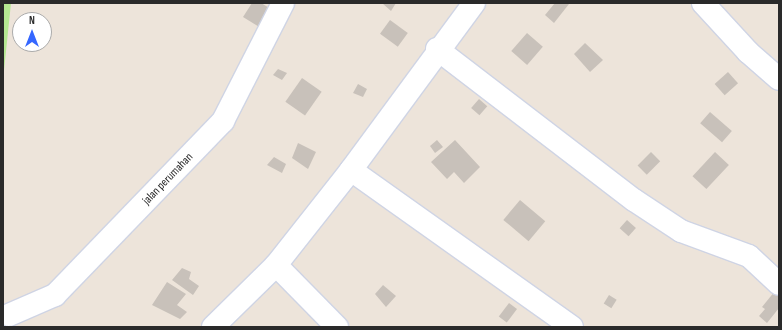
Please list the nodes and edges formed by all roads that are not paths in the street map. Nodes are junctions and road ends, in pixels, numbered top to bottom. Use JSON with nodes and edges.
{"nodes":[{"id":1,"x":283,"y":3,"type":"edge"},
{"id":2,"x":474,"y":3,"type":"edge"},
{"id":3,"x":703,"y":3,"type":"edge"},
{"id":4,"x":437,"y":50,"type":"junction"},
{"id":5,"x":779,"y":79,"type":"edge"},
{"id":6,"x":351,"y":170,"type":"junction"},
{"id":7,"x":276,"y":265,"type":"junction"},
{"id":8,"x":779,"y":284,"type":"edge"},
{"id":9,"x":9,"y":315,"type":"dead end"},
{"id":10,"x":213,"y":327,"type":"edge"},
{"id":11,"x":337,"y":327,"type":"edge"},
{"id":12,"x":572,"y":327,"type":"edge"}],
"edges":[{"from":1,"to":9,"type":"street","name":"jalan perumahan"},
{"from":2,"to":4,"type":"street"},
{"from":3,"to":5,"type":"street"},
{"from":4,"to":6,"type":"street"},
{"from":4,"to":8,"type":"street"},
{"from":6,"to":7,"type":"street"},
{"from":6,"to":12,"type":"street"},
{"from":7,"to":10,"type":"street"},
{"from":7,"to":11,"type":"street"}]}
